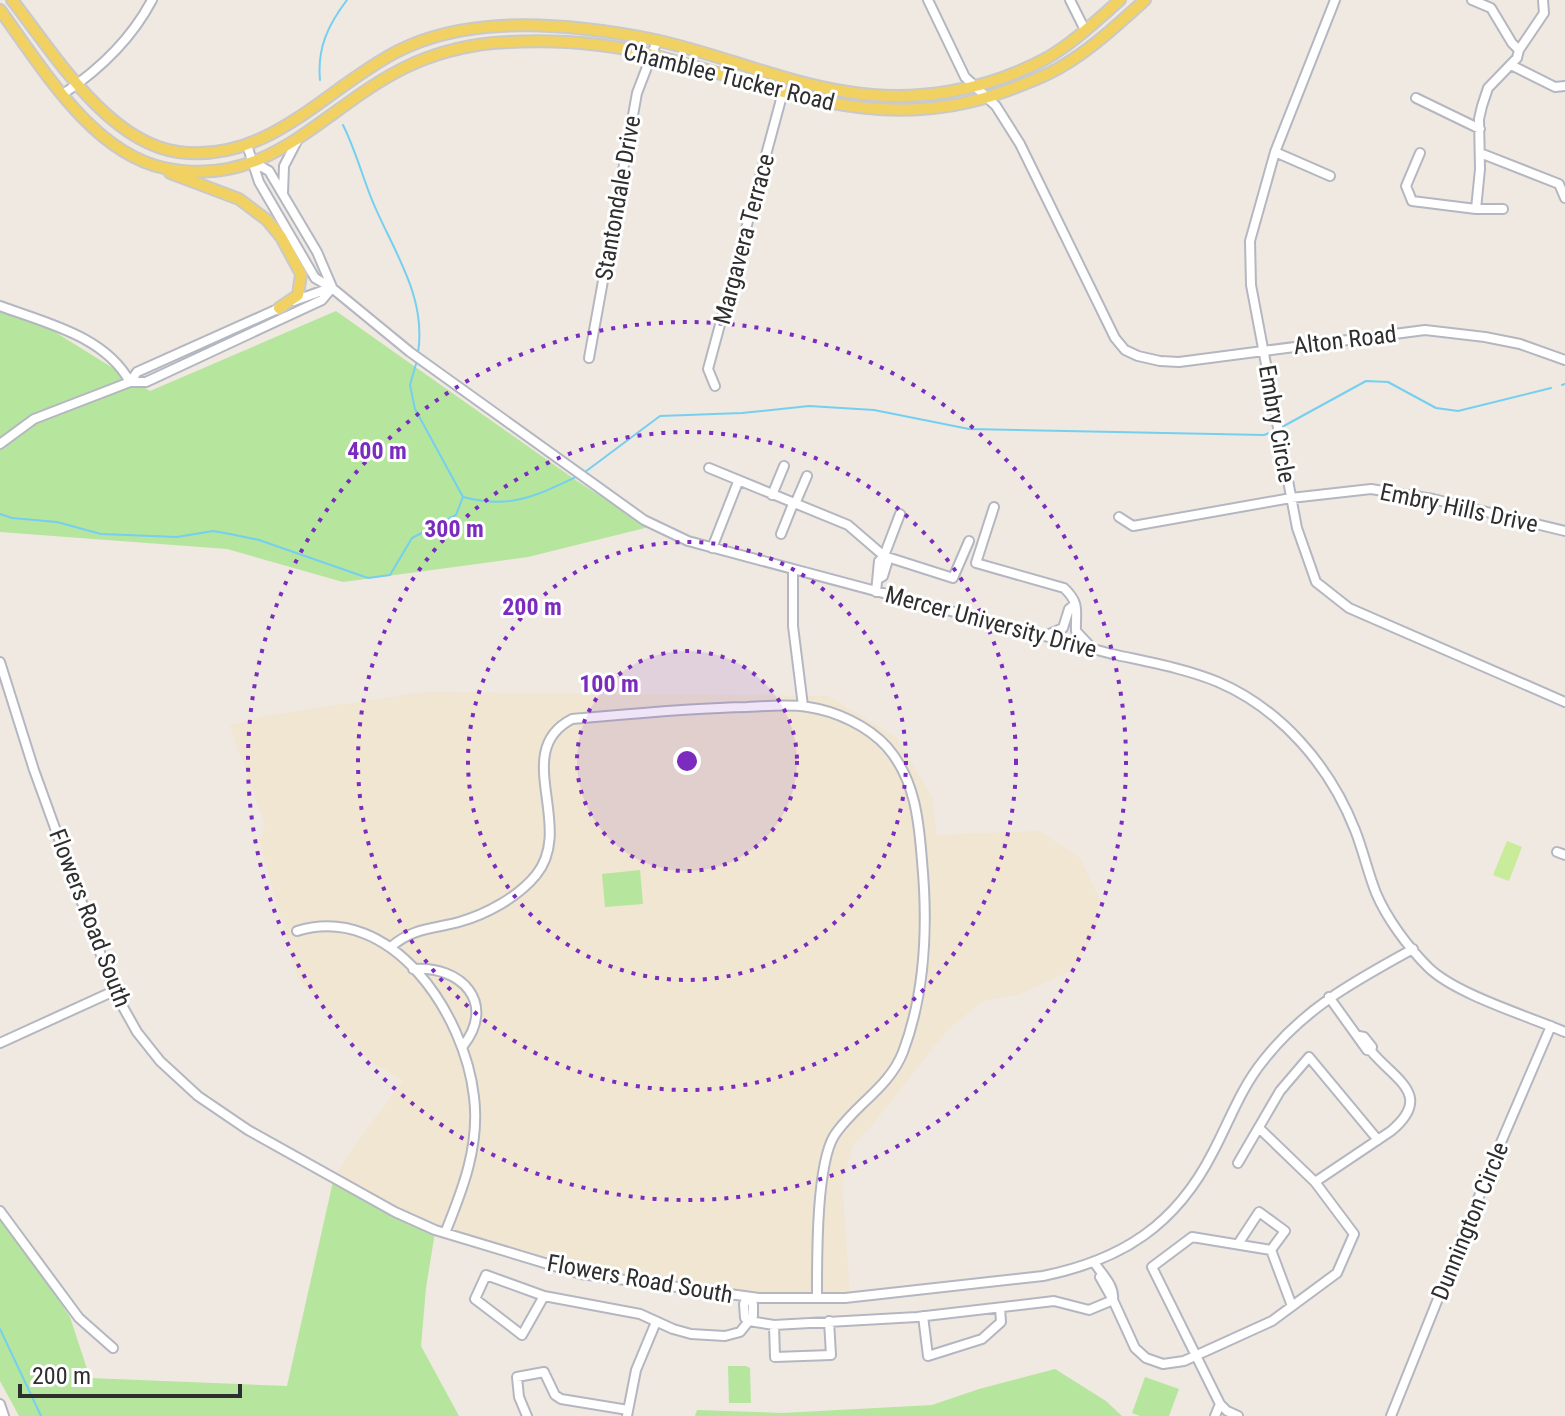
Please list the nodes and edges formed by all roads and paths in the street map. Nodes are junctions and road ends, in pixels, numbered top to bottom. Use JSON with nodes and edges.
{"nodes":[{"id":1,"x":12,"y":0,"type":"edge"},
{"id":2,"x":152,"y":0,"type":"edge"},
{"id":3,"x":928,"y":0,"type":"edge"},
{"id":4,"x":1070,"y":0,"type":"edge"},
{"id":5,"x":1120,"y":0,"type":"edge"},
{"id":6,"x":1145,"y":0,"type":"edge"},
{"id":7,"x":1335,"y":0,"type":"edge"},
{"id":8,"x":1472,"y":0,"type":"edge"},
{"id":9,"x":1543,"y":0,"type":"edge"},
{"id":10,"x":0,"y":10,"type":"edge"},
{"id":11,"x":0,"y":20,"type":"edge"},
{"id":12,"x":1085,"y":30,"type":"junction"},
{"id":13,"x":16,"y":33,"type":"junction"},
{"id":14,"x":657,"y":41,"type":"junction"},
{"id":15,"x":1519,"y":50,"type":"junction"},
{"id":16,"x":650,"y":54,"type":"junction"},
{"id":17,"x":1511,"y":65,"type":"junction"},
{"id":18,"x":78,"y":83,"type":"junction"},
{"id":19,"x":1565,"y":86,"type":"edge"},
{"id":20,"x":974,"y":87,"type":"junction"},
{"id":21,"x":783,"y":92,"type":"junction"},
{"id":22,"x":63,"y":94,"type":"junction"},
{"id":23,"x":987,"y":98,"type":"junction"},
{"id":24,"x":1416,"y":98,"type":"dead end"},
{"id":25,"x":1480,"y":129,"type":"junction"},
{"id":26,"x":297,"y":141,"type":"junction"},
{"id":27,"x":247,"y":145,"type":"junction"},
{"id":28,"x":1275,"y":152,"type":"junction"},
{"id":29,"x":1420,"y":153,"type":"dead end"},
{"id":30,"x":1480,"y":153,"type":"junction"},
{"id":31,"x":255,"y":163,"type":"junction"},
{"id":32,"x":162,"y":168,"type":"junction"},
{"id":33,"x":1330,"y":176,"type":"dead end"},
{"id":34,"x":283,"y":194,"type":"junction"},
{"id":35,"x":1565,"y":198,"type":"edge"},
{"id":36,"x":1476,"y":209,"type":"junction"},
{"id":37,"x":1503,"y":209,"type":"dead end"},
{"id":38,"x":332,"y":288,"type":"junction"},
{"id":39,"x":0,"y":306,"type":"edge"},
{"id":40,"x":279,"y":308,"type":"junction"},
{"id":41,"x":1264,"y":350,"type":"junction"},
{"id":42,"x":589,"y":358,"type":"dead end"},
{"id":43,"x":1565,"y":360,"type":"edge"},
{"id":44,"x":130,"y":382,"type":"junction"},
{"id":45,"x":715,"y":386,"type":"dead end"},
{"id":46,"x":0,"y":444,"type":"edge"},
{"id":47,"x":784,"y":466,"type":"dead end"},
{"id":48,"x":709,"y":468,"type":"dead end"},
{"id":49,"x":807,"y":476,"type":"dead end"},
{"id":50,"x":738,"y":482,"type":"junction"},
{"id":51,"x":772,"y":495,"type":"junction"},
{"id":52,"x":1291,"y":498,"type":"junction"},
{"id":53,"x":794,"y":504,"type":"junction"},
{"id":54,"x":994,"y":507,"type":"dead end"},
{"id":55,"x":900,"y":514,"type":"dead end"},
{"id":56,"x":1119,"y":517,"type":"dead end"},
{"id":57,"x":1565,"y":531,"type":"edge"},
{"id":58,"x":781,"y":534,"type":"dead end"},
{"id":59,"x":969,"y":541,"type":"dead end"},
{"id":60,"x":712,"y":548,"type":"junction"},
{"id":61,"x":884,"y":556,"type":"junction"},
{"id":62,"x":793,"y":570,"type":"junction"},
{"id":63,"x":876,"y":592,"type":"junction"},
{"id":64,"x":1075,"y":604,"type":"junction"},
{"id":65,"x":1065,"y":623,"type":"junction"},
{"id":66,"x":1076,"y":626,"type":"junction"},
{"id":67,"x":1045,"y":636,"type":"junction"},
{"id":68,"x":1094,"y":649,"type":"junction"},
{"id":69,"x":1,"y":667,"type":"edge"},
{"id":70,"x":1565,"y":702,"type":"edge"},
{"id":71,"x":803,"y":706,"type":"junction"},
{"id":72,"x":297,"y":931,"type":"dead end"},
{"id":73,"x":392,"y":946,"type":"junction"},
{"id":74,"x":1413,"y":949,"type":"junction"},
{"id":75,"x":413,"y":969,"type":"junction"},
{"id":76,"x":114,"y":991,"type":"junction"},
{"id":77,"x":1329,"y":997,"type":"junction"},
{"id":78,"x":1551,"y":1026,"type":"junction"},
{"id":79,"x":1565,"y":1032,"type":"edge"},
{"id":80,"x":0,"y":1043,"type":"edge"},
{"id":81,"x":463,"y":1046,"type":"junction"},
{"id":82,"x":1259,"y":1128,"type":"junction"},
{"id":83,"x":1378,"y":1140,"type":"junction"},
{"id":84,"x":1238,"y":1163,"type":"dead end"},
{"id":85,"x":1315,"y":1182,"type":"junction"},
{"id":86,"x":0,"y":1211,"type":"edge"},
{"id":87,"x":445,"y":1233,"type":"junction"},
{"id":88,"x":1238,"y":1244,"type":"junction"},
{"id":89,"x":1271,"y":1250,"type":"junction"},
{"id":90,"x":1094,"y":1262,"type":"junction"},
{"id":91,"x":544,"y":1296,"type":"junction"},
{"id":92,"x":747,"y":1297,"type":"junction"},
{"id":93,"x":817,"y":1298,"type":"junction"},
{"id":94,"x":1109,"y":1302,"type":"junction"},
{"id":95,"x":1292,"y":1306,"type":"junction"},
{"id":96,"x":1000,"y":1308,"type":"junction"},
{"id":97,"x":923,"y":1316,"type":"junction"},
{"id":98,"x":749,"y":1321,"type":"junction"},
{"id":99,"x":829,"y":1321,"type":"junction"},
{"id":100,"x":656,"y":1322,"type":"junction"},
{"id":101,"x":774,"y":1325,"type":"junction"},
{"id":102,"x":113,"y":1348,"type":"dead end"},
{"id":103,"x":1196,"y":1356,"type":"junction"},
{"id":104,"x":0,"y":1404,"type":"edge"},
{"id":105,"x":1220,"y":1404,"type":"junction"},
{"id":106,"x":628,"y":1413,"type":"edge"},
{"id":107,"x":4,"y":1416,"type":"edge"},
{"id":108,"x":527,"y":1416,"type":"edge"},
{"id":109,"x":1215,"y":1416,"type":"edge"},
{"id":110,"x":1238,"y":1416,"type":"edge"},
{"id":111,"x":1391,"y":1416,"type":"edge"}],
"edges":[{"from":1,"to":18,"type":"main road","name":"Chamblee Tucker Road"},
{"from":2,"to":18,"type":"street"},
{"from":3,"to":20,"type":"street"},
{"from":4,"to":12,"type":"street"},
{"from":5,"to":12,"type":"main road","name":"Chamblee Tucker Road"},
{"from":6,"to":23,"type":"main road","name":"Chamblee Tucker Road"},
{"from":7,"to":28,"type":"street","name":"Embry Circle"},
{"from":8,"to":15,"type":"street"},
{"from":9,"to":15,"type":"street"},
{"from":10,"to":13,"type":"main road","name":"Chamblee Tucker Road"},
{"from":11,"to":13,"type":"main road"},
{"from":12,"to":20,"type":"main road","name":"Chamblee Tucker Road"},
{"from":13,"to":22,"type":"main road","name":"Chamblee Tucker Road"},
{"from":14,"to":16,"type":"street","name":"Stantondale Drive"},
{"from":14,"to":20,"type":"main road","name":"Chamblee Tucker Road"},
{"from":14,"to":27,"type":"main road","name":"Chamblee Tucker Road"},
{"from":15,"to":17,"type":"street"},
{"from":16,"to":21,"type":"main road","name":"Chamblee Tucker Road"},
{"from":16,"to":26,"type":"main road","name":"Chamblee Tucker Road"},
{"from":16,"to":42,"type":"street","name":"Stantondale Drive"},
{"from":17,"to":19,"type":"street"},
{"from":17,"to":25,"type":"street"},
{"from":18,"to":22,"type":"street"},
{"from":18,"to":27,"type":"main road","name":"Chamblee Tucker Road"},
{"from":20,"to":23,"type":"street"},
{"from":21,"to":23,"type":"main road","name":"Chamblee Tucker Road"},
{"from":21,"to":45,"type":"street","name":"Margavera Terrace"},
{"from":22,"to":32,"type":"main road","name":"Chamblee Tucker Road"},
{"from":23,"to":41,"type":"street","name":"Alton Road"},
{"from":24,"to":25,"type":"street"},
{"from":25,"to":30,"type":"street"},
{"from":26,"to":31,"type":"main road","name":"Chamblee Tucker Road"},
{"from":26,"to":34,"type":"street"},
{"from":27,"to":31,"type":"street","name":"Mercer University Drive"},
{"from":28,"to":33,"type":"street"},
{"from":28,"to":41,"type":"street","name":"Embry Circle"},
{"from":29,"to":36,"type":"street"},
{"from":30,"to":35,"type":"street"},
{"from":30,"to":36,"type":"street"},
{"from":31,"to":32,"type":"main road","name":"Chamblee Tucker Road"},
{"from":31,"to":34,"type":"street","name":"Mercer University Drive"},
{"from":31,"to":38,"type":"street","name":"Mercer University Drive"},
{"from":32,"to":40,"type":"main road"},
{"from":34,"to":38,"type":"street","name":"Mercer University Drive"},
{"from":36,"to":37,"type":"street"},
{"from":38,"to":40,"type":"street"},
{"from":38,"to":44,"type":"street"},
{"from":38,"to":60,"type":"street","name":"Mercer University Drive"},
{"from":39,"to":44,"type":"street"},
{"from":40,"to":44,"type":"street"},
{"from":41,"to":43,"type":"street","name":"Alton Road"},
{"from":41,"to":52,"type":"street","name":"Embry Circle"},
{"from":44,"to":46,"type":"street"},
{"from":47,"to":51,"type":"street"},
{"from":48,"to":50,"type":"street"},
{"from":49,"to":53,"type":"street"},
{"from":50,"to":51,"type":"street"},
{"from":50,"to":60,"type":"street"},
{"from":51,"to":53,"type":"street"},
{"from":52,"to":56,"type":"street","name":"Embry Hills Drive"},
{"from":52,"to":57,"type":"street","name":"Embry Hills Drive"},
{"from":52,"to":70,"type":"street","name":"Embry Circle"},
{"from":53,"to":58,"type":"street"},
{"from":53,"to":61,"type":"street"},
{"from":54,"to":64,"type":"street"},
{"from":55,"to":61,"type":"street"},
{"from":59,"to":61,"type":"street"},
{"from":60,"to":62,"type":"street","name":"Mercer University Drive"},
{"from":61,"to":63,"type":"street"},
{"from":62,"to":63,"type":"street","name":"Mercer University Drive"},
{"from":62,"to":71,"type":"street"},
{"from":63,"to":67,"type":"street","name":"Mercer University Drive"},
{"from":64,"to":65,"type":"street"},
{"from":64,"to":66,"type":"street"},
{"from":65,"to":66,"type":"street"},
{"from":65,"to":67,"type":"street"},
{"from":66,"to":68,"type":"street"},
{"from":67,"to":68,"type":"street","name":"Mercer University Drive"},
{"from":68,"to":74,"type":"street","name":"Mercer University Drive"},
{"from":69,"to":76,"type":"street","name":"Flowers Road South"},
{"from":71,"to":73,"type":"street"},
{"from":71,"to":93,"type":"street"},
{"from":72,"to":73,"type":"street"},
{"from":73,"to":75,"type":"street"},
{"from":74,"to":77,"type":"street","name":"Flowers Road South"},
{"from":74,"to":78,"type":"street","name":"Mercer University Drive"},
{"from":75,"to":81,"type":"street"},
{"from":75,"to":81,"type":"street"},
{"from":76,"to":80,"type":"street"},
{"from":76,"to":87,"type":"street","name":"Flowers Road South"},
{"from":77,"to":83,"type":"street"},
{"from":77,"to":90,"type":"street","name":"Flowers Road South"},
{"from":78,"to":79,"type":"street","name":"Mercer University Drive"},
{"from":78,"to":111,"type":"street","name":"Dunnington Circle"},
{"from":81,"to":87,"type":"street"},
{"from":82,"to":83,"type":"street"},
{"from":82,"to":84,"type":"street"},
{"from":82,"to":85,"type":"street"},
{"from":83,"to":85,"type":"street"},
{"from":85,"to":95,"type":"street"},
{"from":86,"to":102,"type":"street"},
{"from":87,"to":92,"type":"street","name":"Flowers Road South"},
{"from":88,"to":89,"type":"street"},
{"from":88,"to":89,"type":"street"},
{"from":88,"to":103,"type":"street"},
{"from":89,"to":95,"type":"street"},
{"from":90,"to":93,"type":"street","name":"Flowers Road South"},
{"from":90,"to":94,"type":"street"},
{"from":91,"to":91,"type":"street"},
{"from":91,"to":100,"type":"street"},
{"from":92,"to":93,"type":"street","name":"Flowers Road South"},
{"from":92,"to":98,"type":"street"},
{"from":94,"to":96,"type":"street"},
{"from":94,"to":103,"type":"street"},
{"from":95,"to":103,"type":"street"},
{"from":96,"to":97,"type":"street"},
{"from":96,"to":97,"type":"street"},
{"from":97,"to":99,"type":"street"},
{"from":98,"to":100,"type":"street"},
{"from":98,"to":101,"type":"street"},
{"from":99,"to":101,"type":"street"},
{"from":99,"to":101,"type":"street"},
{"from":100,"to":106,"type":"street"},
{"from":103,"to":105,"type":"street"},
{"from":104,"to":107,"type":"street"},
{"from":105,"to":109,"type":"street"},
{"from":105,"to":110,"type":"street"},
{"from":106,"to":108,"type":"street"}]}
